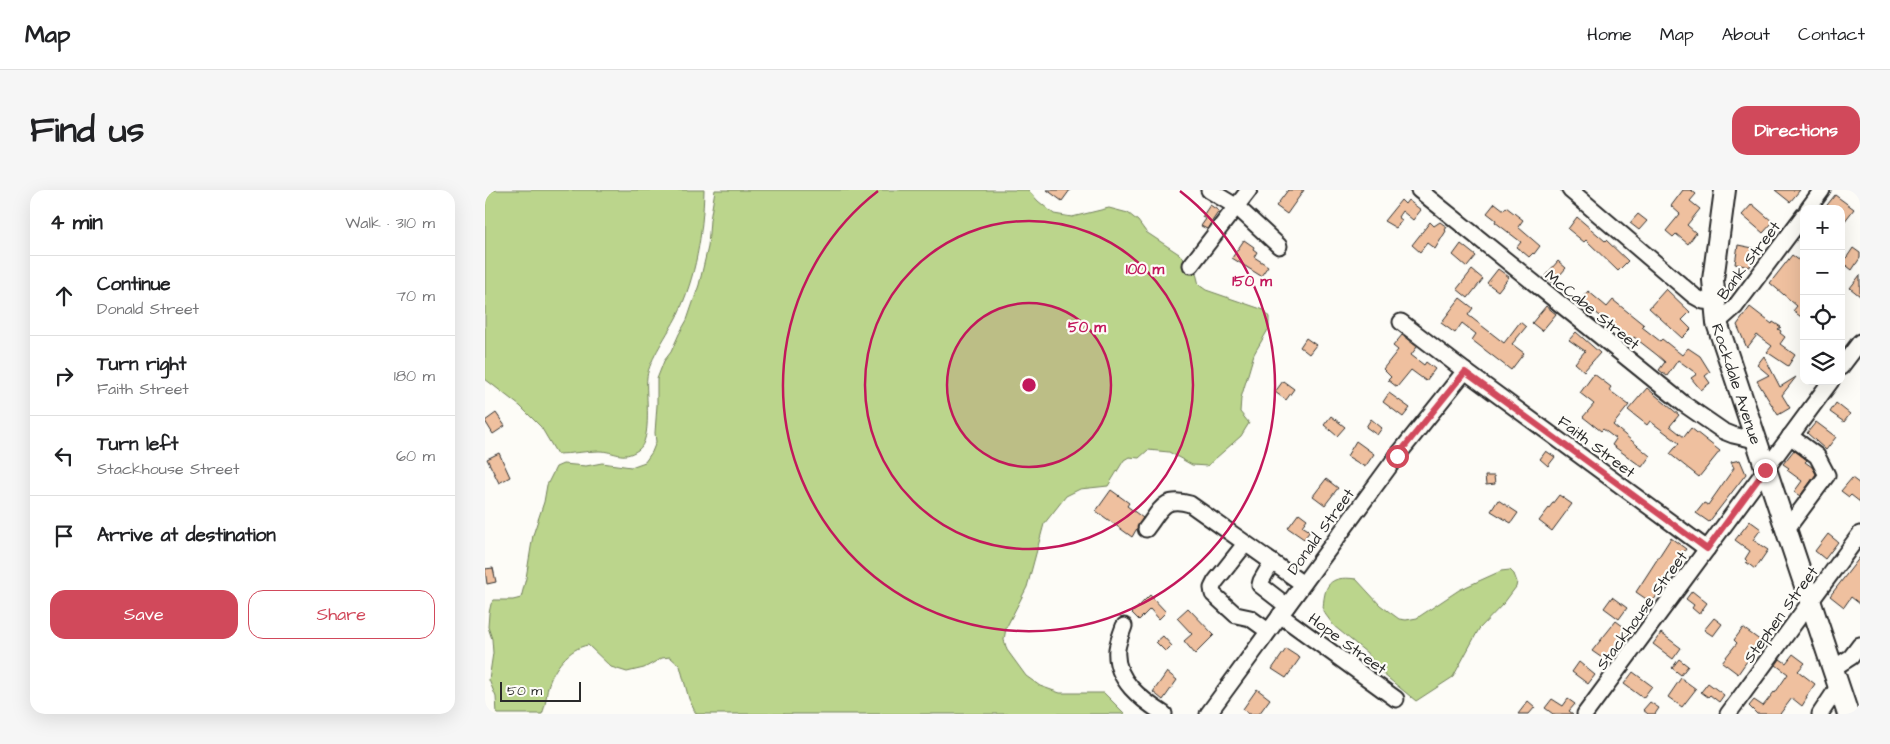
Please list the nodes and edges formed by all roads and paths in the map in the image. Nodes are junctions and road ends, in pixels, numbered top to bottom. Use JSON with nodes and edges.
{"nodes":[{"id":1,"x":1209,"y":190,"type":"edge"},
{"id":2,"x":1249,"y":190,"type":"edge"},
{"id":3,"x":1419,"y":190,"type":"edge"},
{"id":4,"x":1570,"y":190,"type":"edge"},
{"id":5,"x":1725,"y":190,"type":"edge"},
{"id":6,"x":1822,"y":190,"type":"edge"},
{"id":7,"x":1812,"y":205,"type":"edge"},
{"id":8,"x":1237,"y":207,"type":"junction"},
{"id":9,"x":1800,"y":220,"type":"edge"},
{"id":10,"x":1279,"y":246,"type":"dead end"},
{"id":11,"x":1191,"y":265,"type":"dead end"},
{"id":12,"x":1714,"y":302,"type":"junction"},
{"id":13,"x":1401,"y":322,"type":"dead end"},
{"id":14,"x":1717,"y":323,"type":"junction"},
{"id":15,"x":1860,"y":342,"type":"edge"},
{"id":16,"x":1845,"y":362,"type":"edge"},
{"id":17,"x":1465,"y":372,"type":"junction"},
{"id":18,"x":1828,"y":385,"type":"edge"},
{"id":19,"x":1790,"y":436,"type":"junction"},
{"id":20,"x":1755,"y":440,"type":"junction"},
{"id":21,"x":1765,"y":470,"type":"junction"},
{"id":22,"x":1146,"y":529,"type":"dead end"},
{"id":23,"x":1786,"y":530,"type":"junction"},
{"id":24,"x":1860,"y":534,"type":"edge"},
{"id":25,"x":1245,"y":544,"type":"junction"},
{"id":26,"x":1707,"y":549,"type":"junction"},
{"id":27,"x":1272,"y":562,"type":"junction"},
{"id":28,"x":1303,"y":584,"type":"junction"},
{"id":29,"x":1809,"y":602,"type":"junction"},
{"id":30,"x":1283,"y":610,"type":"junction"},
{"id":31,"x":1123,"y":626,"type":"dead end"},
{"id":32,"x":1268,"y":631,"type":"junction"},
{"id":33,"x":1860,"y":645,"type":"edge"},
{"id":34,"x":1835,"y":678,"type":"junction"},
{"id":35,"x":1397,"y":699,"type":"dead end"},
{"id":36,"x":1164,"y":714,"type":"edge"},
{"id":37,"x":1208,"y":714,"type":"edge"},
{"id":38,"x":1585,"y":714,"type":"edge"},
{"id":39,"x":1728,"y":714,"type":"edge"},
{"id":40,"x":1820,"y":714,"type":"edge"},
{"id":41,"x":1848,"y":714,"type":"edge"}],
"edges":[{"from":1,"to":8,"type":"street"},
{"from":2,"to":8,"type":"street"},
{"from":3,"to":20,"type":"street","name":"McCabe Street"},
{"from":4,"to":12,"type":"street"},
{"from":5,"to":12,"type":"main road","name":"Rockdale Avenue"},
{"from":6,"to":7,"type":"street"},
{"from":8,"to":10,"type":"street"},
{"from":8,"to":11,"type":"street"},
{"from":9,"to":14,"type":"street","name":"Bank Street"},
{"from":12,"to":14,"type":"main road","name":"Rockdale Avenue"},
{"from":13,"to":17,"type":"street","name":"Faith Street"},
{"from":14,"to":20,"type":"main road","name":"Rockdale Avenue"},
{"from":15,"to":16,"type":"street"},
{"from":17,"to":26,"type":"street","name":"Faith Street"},
{"from":17,"to":28,"type":"street","name":"Donald Street"},
{"from":18,"to":19,"type":"street","name":"Stackhouse Street"},
{"from":19,"to":21,"type":"street","name":"Stackhouse Street"},
{"from":19,"to":23,"type":"street"},
{"from":20,"to":21,"type":"main road","name":"Rockdale Avenue"},
{"from":21,"to":23,"type":"main road","name":"Rockdale Avenue"},
{"from":21,"to":26,"type":"street","name":"Stackhouse Street"},
{"from":22,"to":25,"type":"street"},
{"from":23,"to":29,"type":"main road","name":"Rockdale Avenue"},
{"from":24,"to":29,"type":"street","name":"Stephen Street"},
{"from":25,"to":27,"type":"street"},
{"from":25,"to":32,"type":"street"},
{"from":26,"to":38,"type":"street","name":"Stackhouse Street"},
{"from":27,"to":28,"type":"street"},
{"from":27,"to":30,"type":"street","name":"Hope Street"},
{"from":28,"to":30,"type":"street","name":"Donald Street"},
{"from":29,"to":34,"type":"main road","name":"Rockdale Avenue"},
{"from":29,"to":39,"type":"street","name":"Stephen Street"},
{"from":30,"to":32,"type":"street","name":"Donald Street"},
{"from":30,"to":35,"type":"street","name":"Hope Street"},
{"from":31,"to":36,"type":"street"},
{"from":32,"to":37,"type":"street","name":"Donald Street"},
{"from":33,"to":34,"type":"street"},
{"from":34,"to":40,"type":"street"},
{"from":34,"to":41,"type":"main road","name":"Rockdale Avenue"}]}
